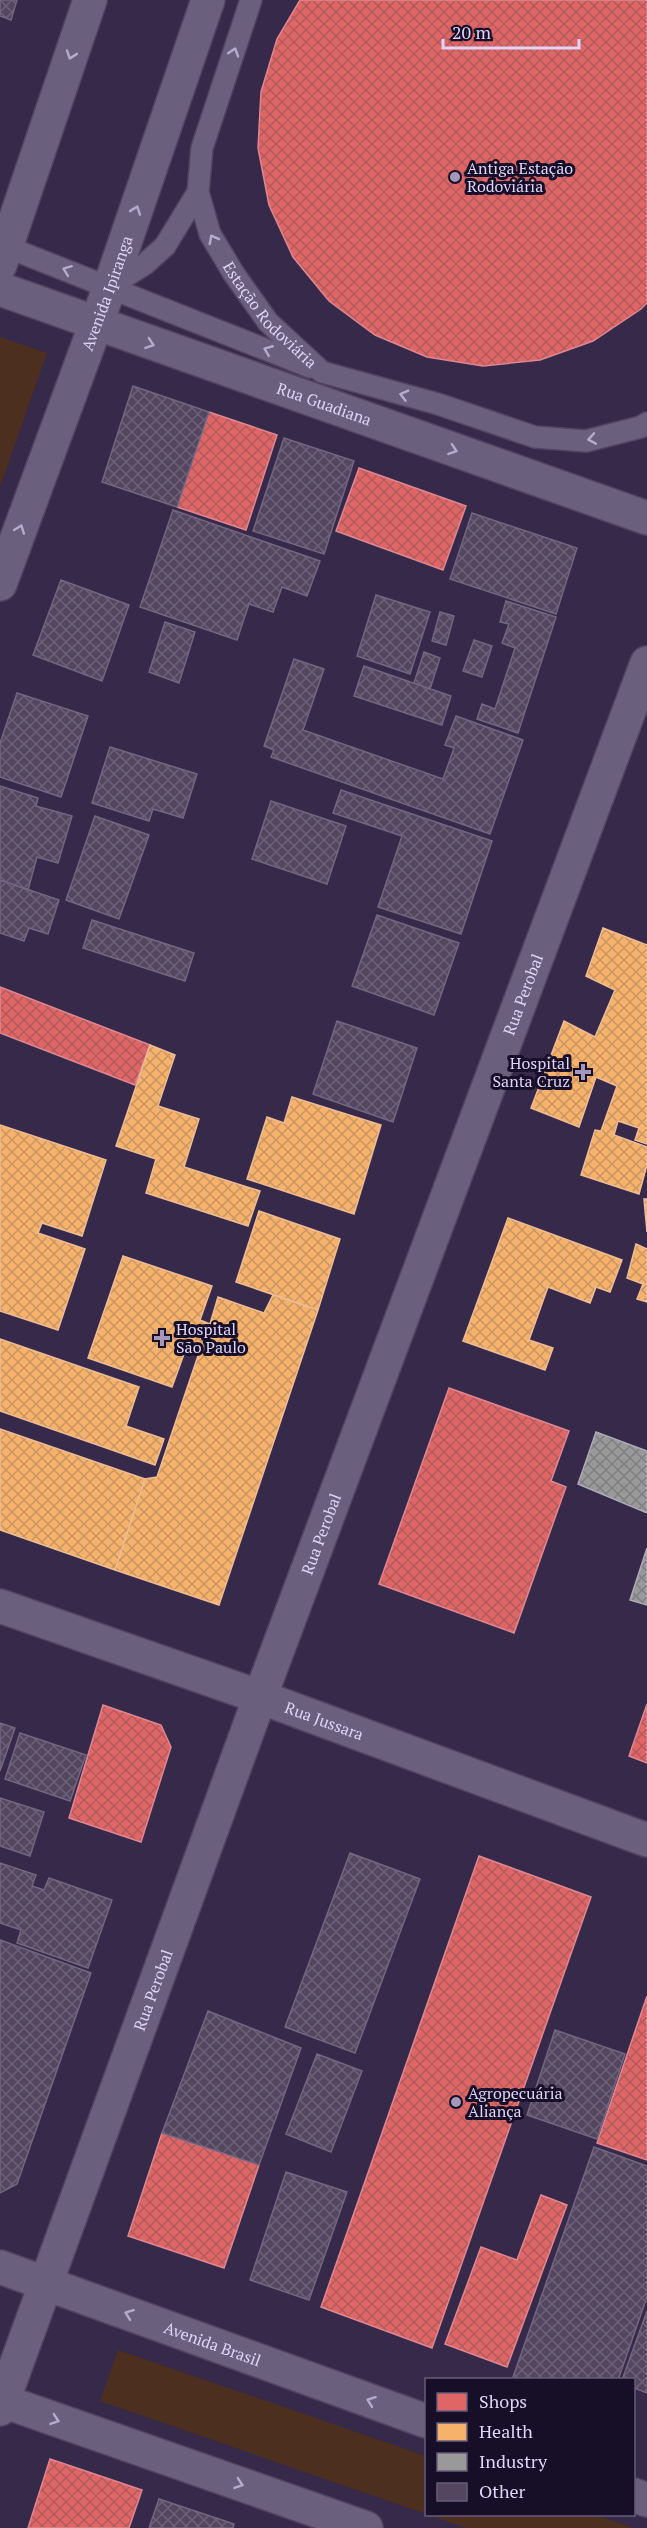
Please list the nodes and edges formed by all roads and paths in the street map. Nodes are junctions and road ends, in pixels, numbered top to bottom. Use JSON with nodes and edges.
{"nodes":[{"id":1,"x":90,"y":0,"type":"edge"},
{"id":2,"x":208,"y":0,"type":"edge"},
{"id":3,"x":251,"y":0,"type":"edge"},
{"id":4,"x":198,"y":192,"type":"junction"},
{"id":5,"x":3,"y":256,"type":"edge"},
{"id":6,"x":110,"y":286,"type":"junction"},
{"id":7,"x":0,"y":289,"type":"edge"},
{"id":8,"x":94,"y":324,"type":"junction"},
{"id":9,"x":322,"y":372,"type":"junction"},
{"id":10,"x":647,"y":423,"type":"edge"},
{"id":11,"x":647,"y":518,"type":"edge"},
{"id":12,"x":0,"y":584,"type":"edge"},
{"id":13,"x":647,"y":663,"type":"edge"},
{"id":14,"x":0,"y":1606,"type":"edge"},
{"id":15,"x":260,"y":1697,"type":"junction"},
{"id":16,"x":647,"y":1840,"type":"edge"},
{"id":17,"x":0,"y":2267,"type":"edge"},
{"id":18,"x":44,"y":2283,"type":"junction"},
{"id":19,"x":1,"y":2404,"type":"edge"},
{"id":20,"x":425,"y":2421,"type":"edge"},
{"id":21,"x":366,"y":2528,"type":"edge"}],
"edges":[{"from":1,"to":5,"type":"street","one_way":true},
{"from":6,"to":2,"type":"street","name":"Avenida Ipiranga","one_way":true},
{"from":4,"to":3,"type":"lane","name":"Estação Rodoviária","one_way":true},
{"from":4,"to":6,"type":"lane"},
{"from":9,"to":4,"type":"lane","name":"Estação Rodoviária","one_way":true},
{"from":6,"to":5,"type":"lane","one_way":true},
{"from":6,"to":8,"type":"street","name":"Avenida Ipiranga"},
{"from":9,"to":6,"type":"lane","one_way":true},
{"from":7,"to":8,"type":"street","name":"Rua Guadiana"},
{"from":8,"to":11,"type":"street","name":"Rua Guadiana","one_way":true},
{"from":12,"to":8,"type":"street","name":"Avenida Ipiranga","one_way":true},
{"from":10,"to":9,"type":"lane","name":"Estação Rodoviária","one_way":true},
{"from":13,"to":15,"type":"street","name":"Rua Perobal"},
{"from":14,"to":15,"type":"street","name":"Rua Jussara"},
{"from":15,"to":16,"type":"street","name":"Rua Jussara"},
{"from":15,"to":18,"type":"street","name":"Rua Perobal"},
{"from":17,"to":18,"type":"street","name":"Avenida Brasil"},
{"from":18,"to":19,"type":"street","name":"Rua Perobal"},
{"from":20,"to":18,"type":"street","name":"Avenida Brasil","one_way":true},
{"from":19,"to":21,"type":"street","one_way":true}]}
